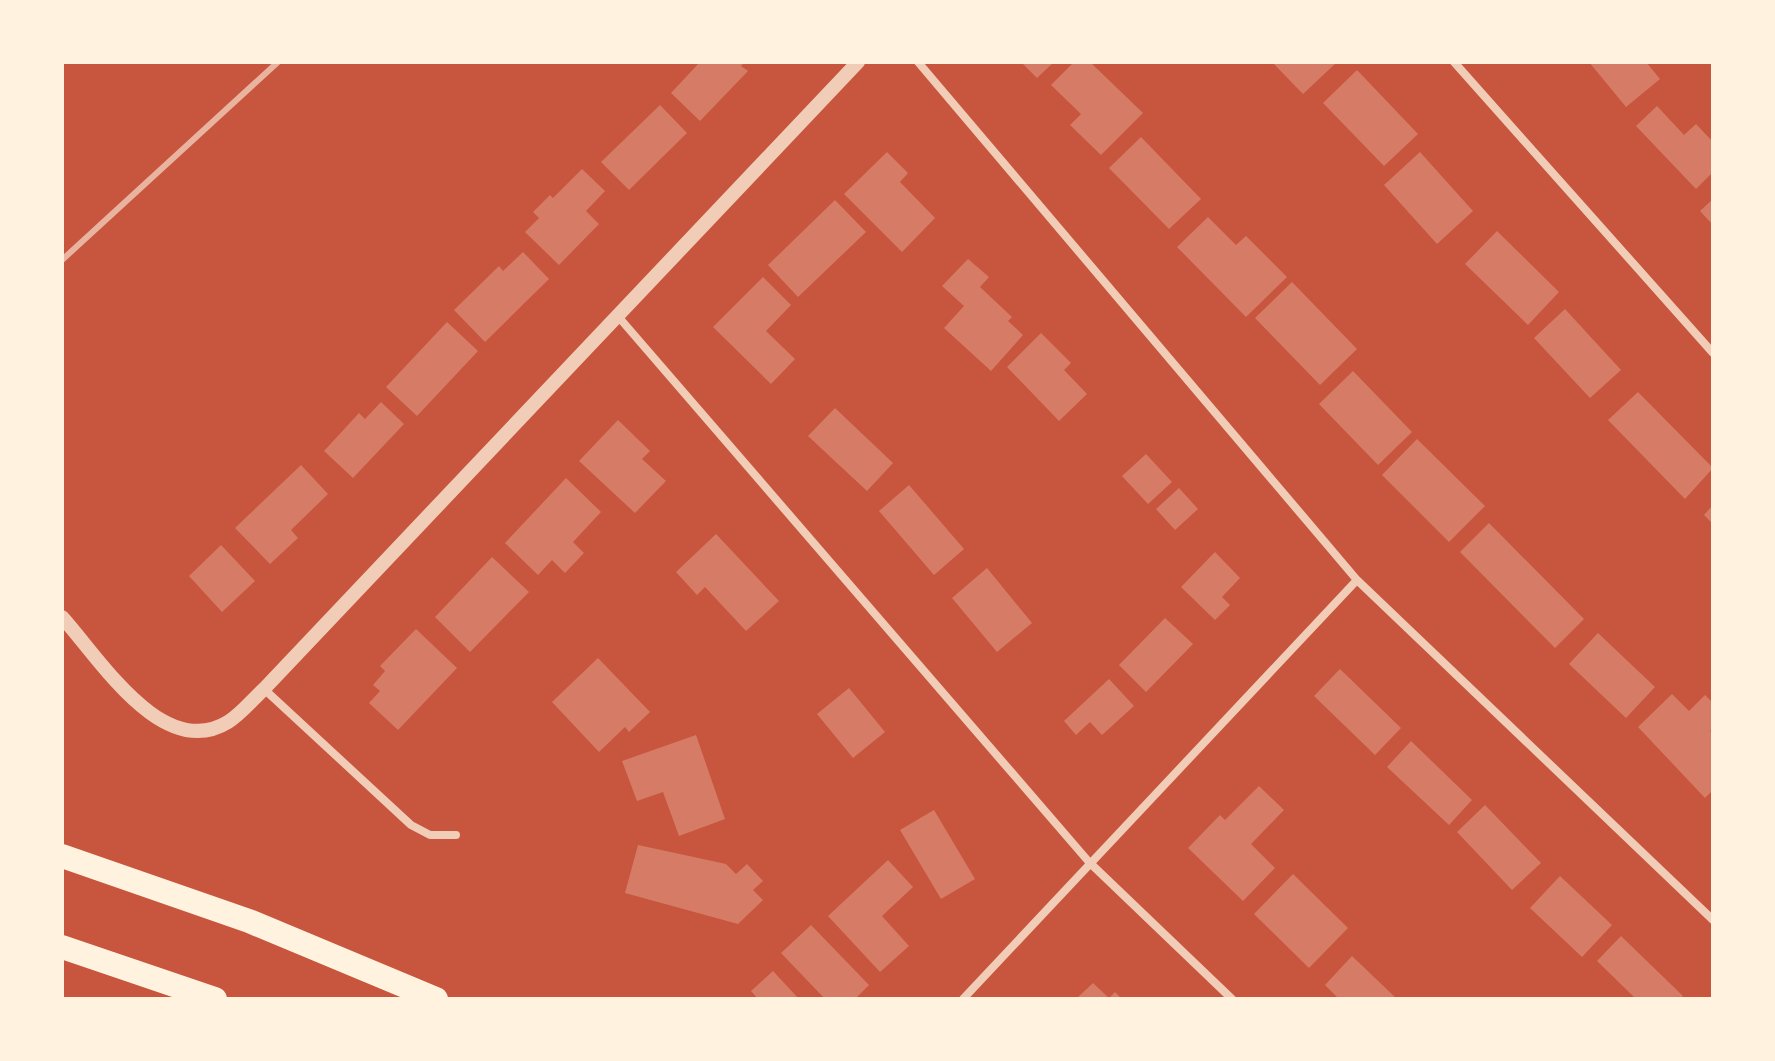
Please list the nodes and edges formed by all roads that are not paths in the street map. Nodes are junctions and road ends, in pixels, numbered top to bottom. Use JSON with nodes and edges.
{"nodes":[{"id":1,"x":858,"y":62,"type":"edge"},
{"id":2,"x":918,"y":62,"type":"edge"},
{"id":3,"x":1454,"y":62,"type":"edge"},
{"id":4,"x":616,"y":314,"type":"junction"},
{"id":5,"x":1713,"y":353,"type":"edge"},
{"id":6,"x":1357,"y":580,"type":"junction"},
{"id":7,"x":62,"y":617,"type":"edge"},
{"id":8,"x":264,"y":689,"type":"junction"},
{"id":9,"x":456,"y":835,"type":"dead end"},
{"id":10,"x":62,"y":856,"type":"edge"},
{"id":11,"x":1089,"y":862,"type":"junction"},
{"id":12,"x":1713,"y":920,"type":"edge"},
{"id":13,"x":62,"y":947,"type":"edge"},
{"id":14,"x":215,"y":999,"type":"edge"},
{"id":15,"x":436,"y":999,"type":"edge"},
{"id":16,"x":963,"y":999,"type":"edge"},
{"id":17,"x":1232,"y":999,"type":"edge"}],
"edges":[{"from":1,"to":4,"type":"street"},
{"from":2,"to":6,"type":"street"},
{"from":3,"to":5,"type":"street"},
{"from":4,"to":8,"type":"street"},
{"from":4,"to":11,"type":"street"},
{"from":6,"to":11,"type":"street"},
{"from":6,"to":12,"type":"street"},
{"from":7,"to":8,"type":"street"},
{"from":8,"to":9,"type":"street"},
{"from":10,"to":15,"type":"highway"},
{"from":11,"to":16,"type":"street"},
{"from":11,"to":17,"type":"street"},
{"from":13,"to":14,"type":"highway"}]}
